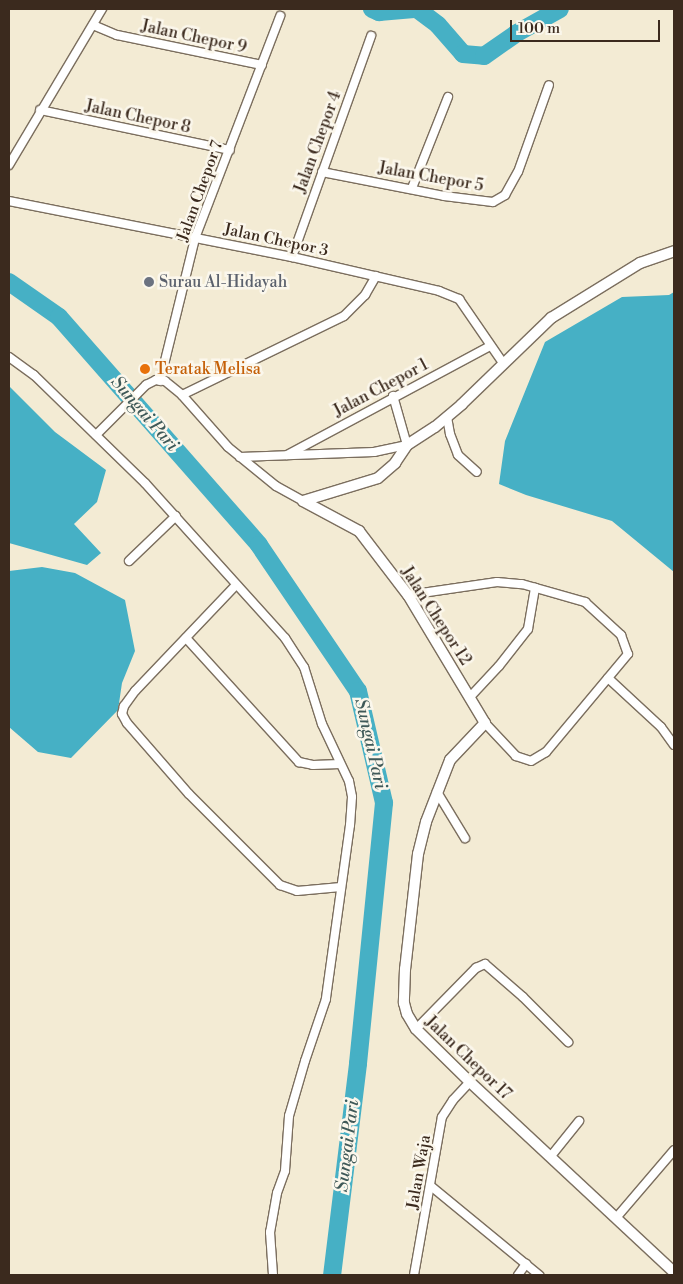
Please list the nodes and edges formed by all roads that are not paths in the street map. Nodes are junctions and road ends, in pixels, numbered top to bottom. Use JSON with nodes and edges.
{"nodes":[{"id":1,"x":102,"y":9,"type":"edge"},
{"id":2,"x":280,"y":16,"type":"dead end"},
{"id":3,"x":93,"y":25,"type":"junction"},
{"id":4,"x":370,"y":36,"type":"dead end"},
{"id":5,"x":262,"y":65,"type":"junction"},
{"id":6,"x":549,"y":85,"type":"dead end"},
{"id":7,"x":448,"y":97,"type":"dead end"},
{"id":8,"x":40,"y":110,"type":"junction"},
{"id":9,"x":230,"y":150,"type":"junction"},
{"id":10,"x":9,"y":165,"type":"edge"},
{"id":11,"x":322,"y":172,"type":"junction"},
{"id":12,"x":412,"y":188,"type":"junction"},
{"id":13,"x":9,"y":201,"type":"edge"},
{"id":14,"x":195,"y":238,"type":"junction"},
{"id":15,"x":674,"y":251,"type":"edge"},
{"id":16,"x":292,"y":257,"type":"junction"},
{"id":17,"x":376,"y":276,"type":"junction"},
{"id":18,"x":490,"y":346,"type":"junction"},
{"id":19,"x":9,"y":357,"type":"edge"},
{"id":20,"x":503,"y":362,"type":"junction"},
{"id":21,"x":160,"y":381,"type":"junction"},
{"id":22,"x":182,"y":395,"type":"junction"},
{"id":23,"x":393,"y":396,"type":"junction"},
{"id":24,"x":446,"y":417,"type":"junction"},
{"id":25,"x":96,"y":435,"type":"junction"},
{"id":26,"x":407,"y":445,"type":"junction"},
{"id":27,"x":287,"y":455,"type":"junction"},
{"id":28,"x":240,"y":457,"type":"junction"},
{"id":29,"x":477,"y":472,"type":"dead end"},
{"id":30,"x":303,"y":501,"type":"junction"},
{"id":31,"x":176,"y":516,"type":"junction"},
{"id":32,"x":129,"y":560,"type":"dead end"},
{"id":33,"x":236,"y":585,"type":"junction"},
{"id":34,"x":535,"y":588,"type":"junction"},
{"id":35,"x":408,"y":595,"type":"junction"},
{"id":36,"x":186,"y":638,"type":"junction"},
{"id":37,"x":608,"y":678,"type":"junction"},
{"id":38,"x":470,"y":697,"type":"junction"},
{"id":39,"x":485,"y":722,"type":"junction"},
{"id":40,"x":674,"y":745,"type":"edge"},
{"id":41,"x":340,"y":764,"type":"junction"},
{"id":42,"x":437,"y":792,"type":"junction"},
{"id":43,"x":465,"y":838,"type":"dead end"},
{"id":44,"x":341,"y":887,"type":"junction"},
{"id":45,"x":416,"y":1029,"type":"junction"},
{"id":46,"x":568,"y":1042,"type":"dead end"},
{"id":47,"x":470,"y":1082,"type":"junction"},
{"id":48,"x":579,"y":1120,"type":"dead end"},
{"id":49,"x":674,"y":1150,"type":"edge"},
{"id":50,"x":550,"y":1156,"type":"junction"},
{"id":51,"x":432,"y":1187,"type":"junction"},
{"id":52,"x":616,"y":1218,"type":"junction"},
{"id":53,"x":526,"y":1264,"type":"junction"},
{"id":54,"x":674,"y":1272,"type":"edge"},
{"id":55,"x":273,"y":1275,"type":"edge"},
{"id":56,"x":414,"y":1275,"type":"edge"},
{"id":57,"x":518,"y":1275,"type":"edge"},
{"id":58,"x":539,"y":1275,"type":"edge"}],
"edges":[{"from":1,"to":3,"type":"street"},
{"from":2,"to":5,"type":"street","name":"Jalan Chepor 7"},
{"from":3,"to":5,"type":"street","name":"Jalan Chepor 9"},
{"from":3,"to":8,"type":"street"},
{"from":4,"to":11,"type":"street","name":"Jalan Chepor 4"},
{"from":5,"to":9,"type":"street","name":"Jalan Chepor 7"},
{"from":6,"to":12,"type":"street","name":"Jalan Chepor 5"},
{"from":7,"to":12,"type":"street"},
{"from":8,"to":9,"type":"street","name":"Jalan Chepor 8"},
{"from":8,"to":10,"type":"street"},
{"from":9,"to":14,"type":"street","name":"Jalan Chepor 7"},
{"from":11,"to":12,"type":"street","name":"Jalan Chepor 5"},
{"from":11,"to":16,"type":"street","name":"Jalan Chepor 4"},
{"from":13,"to":14,"type":"street","name":"Jalan Chepor 3"},
{"from":14,"to":16,"type":"street","name":"Jalan Chepor 3"},
{"from":14,"to":21,"type":"street","name":"Jalan Chepor 7"},
{"from":15,"to":20,"type":"street"},
{"from":16,"to":17,"type":"street","name":"Jalan Chepor 3"},
{"from":17,"to":18,"type":"street","name":"Jalan Chepor 3"},
{"from":17,"to":22,"type":"street"},
{"from":18,"to":20,"type":"street","name":"Jalan Chepor 3"},
{"from":18,"to":23,"type":"street","name":"Jalan Chepor 1"},
{"from":19,"to":25,"type":"street"},
{"from":20,"to":24,"type":"street"},
{"from":21,"to":22,"type":"street"},
{"from":21,"to":25,"type":"street"},
{"from":22,"to":28,"type":"street"},
{"from":23,"to":26,"type":"street"},
{"from":23,"to":27,"type":"street","name":"Jalan Chepor 1"},
{"from":24,"to":26,"type":"street"},
{"from":24,"to":29,"type":"street"},
{"from":25,"to":31,"type":"street"},
{"from":26,"to":27,"type":"street","name":"Jalan Chepor 1"},
{"from":26,"to":30,"type":"street"},
{"from":27,"to":28,"type":"street","name":"Jalan Chepor 1"},
{"from":28,"to":30,"type":"street"},
{"from":30,"to":35,"type":"street","name":"Jalan Chepor 12"},
{"from":31,"to":32,"type":"street"},
{"from":31,"to":33,"type":"street"},
{"from":33,"to":36,"type":"street"},
{"from":33,"to":41,"type":"street"},
{"from":34,"to":35,"type":"street"},
{"from":34,"to":37,"type":"street"},
{"from":34,"to":38,"type":"street"},
{"from":35,"to":38,"type":"street","name":"Jalan Chepor 12"},
{"from":36,"to":41,"type":"street"},
{"from":36,"to":44,"type":"street"},
{"from":37,"to":39,"type":"street"},
{"from":37,"to":40,"type":"street"},
{"from":38,"to":39,"type":"street","name":"Jalan Chepor 12"},
{"from":39,"to":42,"type":"street","name":"Jalan Chepor 17"},
{"from":41,"to":44,"type":"street"},
{"from":42,"to":43,"type":"street"},
{"from":42,"to":45,"type":"street","name":"Jalan Chepor 17"},
{"from":44,"to":55,"type":"street"},
{"from":45,"to":46,"type":"street"},
{"from":45,"to":47,"type":"street","name":"Jalan Chepor 17"},
{"from":47,"to":50,"type":"street","name":"Jalan Chepor 17"},
{"from":47,"to":51,"type":"street","name":"Jalan Waja"},
{"from":48,"to":50,"type":"street"},
{"from":49,"to":52,"type":"street"},
{"from":50,"to":52,"type":"street","name":"Jalan Chepor 17"},
{"from":51,"to":53,"type":"street"},
{"from":51,"to":56,"type":"street","name":"Jalan Waja"},
{"from":52,"to":54,"type":"street","name":"Jalan Chepor 17"},
{"from":53,"to":57,"type":"street"},
{"from":53,"to":58,"type":"street"}]}
